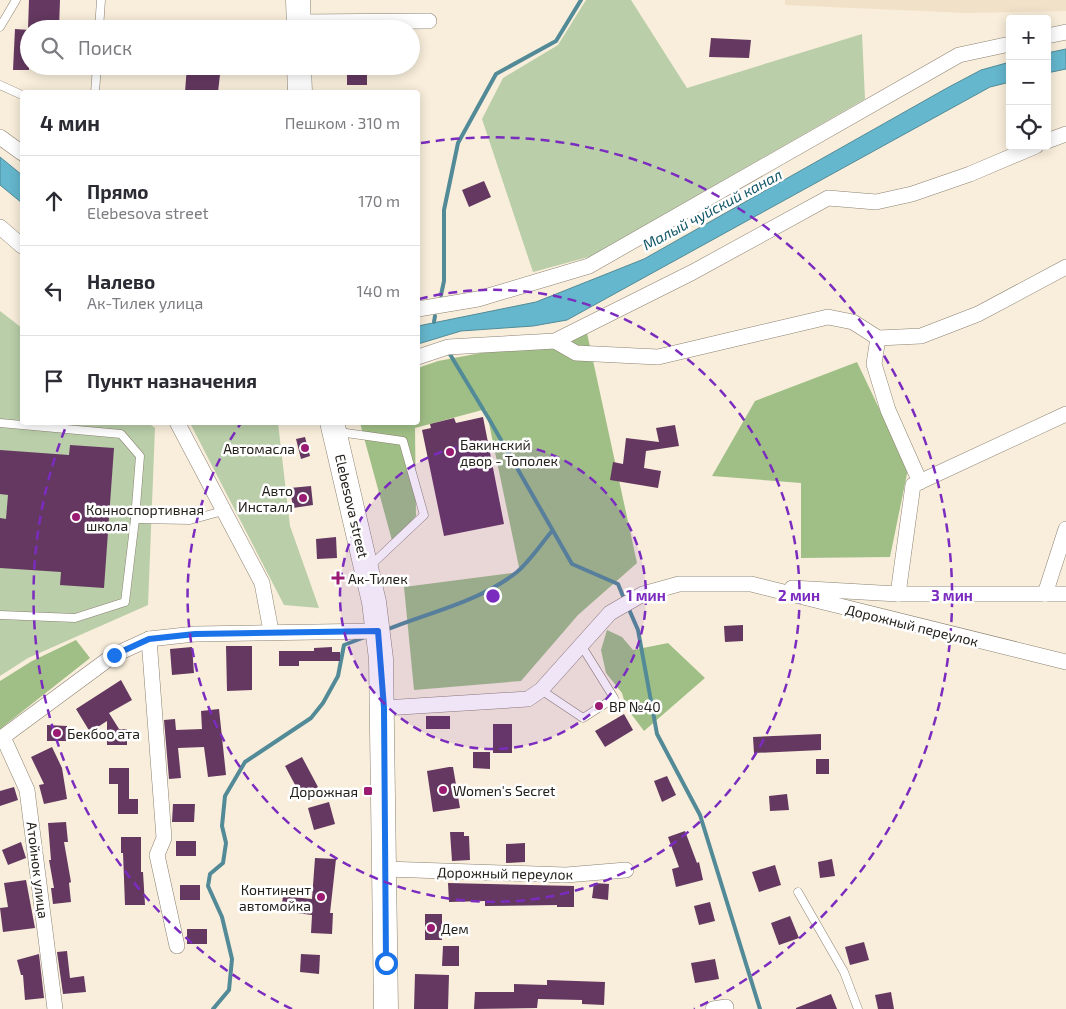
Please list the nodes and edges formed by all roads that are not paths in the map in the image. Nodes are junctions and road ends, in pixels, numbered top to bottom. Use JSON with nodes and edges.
{"nodes":[{"id":1,"x":16,"y":0,"type":"edge"},
{"id":2,"x":101,"y":0,"type":"edge"},
{"id":3,"x":298,"y":17,"type":"edge"},
{"id":4,"x":100,"y":20,"type":"edge"},
{"id":5,"x":396,"y":20,"type":"edge"},
{"id":6,"x":420,"y":21,"type":"edge"},
{"id":7,"x":429,"y":21,"type":"dead end"},
{"id":8,"x":0,"y":27,"type":"edge"},
{"id":9,"x":1066,"y":32,"type":"edge"},
{"id":10,"x":1051,"y":35,"type":"edge"},
{"id":11,"x":1006,"y":45,"type":"edge"},
{"id":12,"x":96,"y":75,"type":"edge"},
{"id":13,"x":299,"y":75,"type":"edge"},
{"id":14,"x":0,"y":85,"type":"edge"},
{"id":15,"x":95,"y":90,"type":"edge"},
{"id":16,"x":300,"y":90,"type":"edge"},
{"id":17,"x":20,"y":94,"type":"edge"},
{"id":18,"x":1066,"y":134,"type":"edge"},
{"id":19,"x":0,"y":138,"type":"edge"},
{"id":20,"x":1051,"y":140,"type":"edge"},
{"id":21,"x":1027,"y":150,"type":"edge"},
{"id":22,"x":20,"y":152,"type":"edge"},
{"id":23,"x":0,"y":227,"type":"edge"},
{"id":24,"x":20,"y":244,"type":"edge"},
{"id":25,"x":1066,"y":267,"type":"edge"},
{"id":26,"x":420,"y":309,"type":"edge"},
{"id":27,"x":878,"y":338,"type":"junction"},
{"id":28,"x":554,"y":341,"type":"junction"},
{"id":29,"x":420,"y":357,"type":"edge"},
{"id":30,"x":1066,"y":414,"type":"edge"},
{"id":31,"x":0,"y":422,"type":"edge"},
{"id":32,"x":20,"y":424,"type":"edge"},
{"id":33,"x":30,"y":425,"type":"edge"},
{"id":34,"x":179,"y":425,"type":"edge"},
{"id":35,"x":331,"y":425,"type":"edge"},
{"id":36,"x":920,"y":482,"type":"junction"},
{"id":37,"x":223,"y":511,"type":"junction"},
{"id":38,"x":136,"y":519,"type":"junction"},
{"id":39,"x":1066,"y":528,"type":"edge"},
{"id":40,"x":367,"y":569,"type":"junction"},
{"id":41,"x":751,"y":584,"type":"junction"},
{"id":42,"x":898,"y":594,"type":"junction"},
{"id":43,"x":1046,"y":594,"type":"junction"},
{"id":44,"x":1066,"y":594,"type":"edge"},
{"id":45,"x":0,"y":615,"type":"edge"},
{"id":46,"x":271,"y":631,"type":"junction"},
{"id":47,"x":378,"y":631,"type":"junction"},
{"id":48,"x":149,"y":639,"type":"junction"},
{"id":49,"x":581,"y":645,"type":"junction"},
{"id":50,"x":1066,"y":662,"type":"edge"},
{"id":51,"x":541,"y":690,"type":"junction"},
{"id":52,"x":384,"y":708,"type":"junction"},
{"id":53,"x":2,"y":738,"type":"edge"},
{"id":54,"x":385,"y":869,"type":"junction"},
{"id":55,"x":626,"y":870,"type":"dead end"},
{"id":56,"x":798,"y":892,"type":"dead end"},
{"id":57,"x":178,"y":946,"type":"dead end"},
{"id":58,"x":55,"y":1009,"type":"edge"},
{"id":59,"x":386,"y":1009,"type":"edge"},
{"id":60,"x":858,"y":1009,"type":"edge"}],
"edges":[{"from":1,"to":8,"type":"lane"},
{"from":2,"to":4,"type":"lane"},
{"from":3,"to":5,"type":"street"},
{"from":6,"to":7,"type":"street"},
{"from":9,"to":10,"type":"street"},
{"from":11,"to":26,"type":"street"},
{"from":12,"to":15,"type":"lane"},
{"from":13,"to":16,"type":"main road"},
{"from":14,"to":17,"type":"lane"},
{"from":18,"to":20,"type":"street"},
{"from":19,"to":22,"type":"street"},
{"from":21,"to":28,"type":"street"},
{"from":23,"to":24,"type":"street"},
{"from":25,"to":27,"type":"street"},
{"from":27,"to":28,"type":"street"},
{"from":27,"to":36,"type":"street"},
{"from":28,"to":29,"type":"street"},
{"from":30,"to":36,"type":"street"},
{"from":31,"to":32,"type":"lane"},
{"from":33,"to":38,"type":"lane"},
{"from":34,"to":37,"type":"street"},
{"from":35,"to":40,"type":"main road","name":"Elebesova street"},
{"from":35,"to":40,"type":"lane"},
{"from":36,"to":42,"type":"street"},
{"from":37,"to":38,"type":"lane"},
{"from":37,"to":46,"type":"street"},
{"from":38,"to":45,"type":"lane"},
{"from":39,"to":43,"type":"street"},
{"from":40,"to":47,"type":"main road","name":"Elebesova street"},
{"from":41,"to":42,"type":"street"},
{"from":41,"to":49,"type":"street","name":"Дорожный переулок"},
{"from":41,"to":50,"type":"street","name":"Дорожный переулок"},
{"from":42,"to":43,"type":"street"},
{"from":43,"to":44,"type":"street"},
{"from":46,"to":47,"type":"street"},
{"from":46,"to":48,"type":"street"},
{"from":47,"to":52,"type":"main road","name":"Elebesova street"},
{"from":48,"to":53,"type":"street"},
{"from":48,"to":57,"type":"street"},
{"from":49,"to":51,"type":"street","name":"Дорожный переулок"},
{"from":49,"to":51,"type":"lane"},
{"from":51,"to":52,"type":"street","name":"Дорожный переулок"},
{"from":52,"to":54,"type":"main road","name":"Elebesova street"},
{"from":53,"to":58,"type":"street","name":"Атойнок улица"},
{"from":54,"to":55,"type":"street","name":"Дорожный переулок"},
{"from":54,"to":59,"type":"main road","name":"Elebesova street"},
{"from":56,"to":60,"type":"lane"}]}
